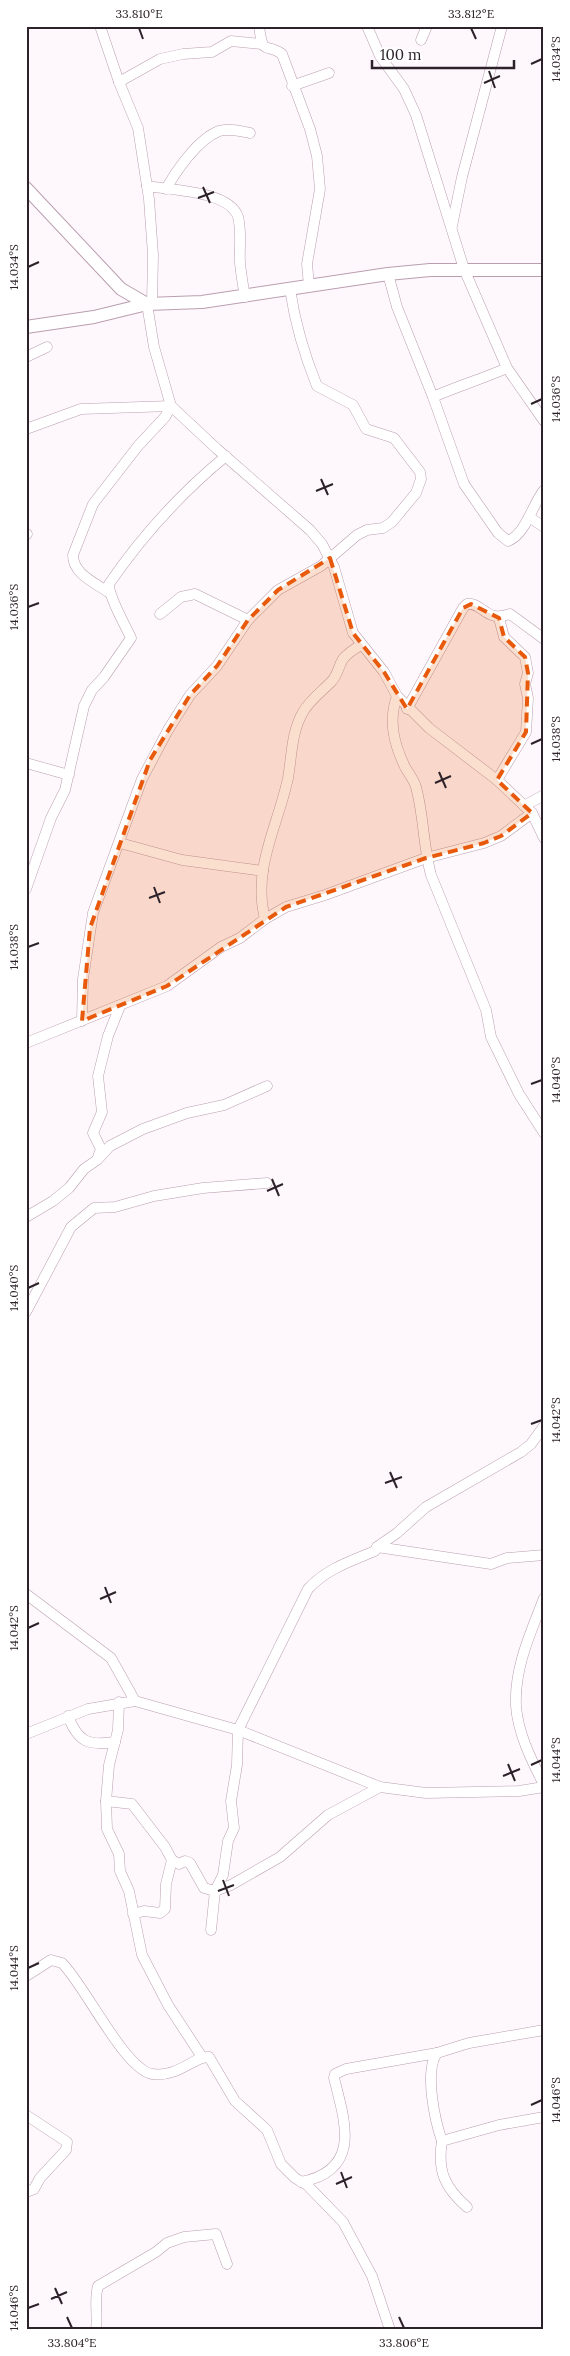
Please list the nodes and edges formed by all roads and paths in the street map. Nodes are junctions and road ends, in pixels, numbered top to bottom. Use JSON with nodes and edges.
{"nodes":[{"id":1,"x":100,"y":26,"type":"edge"},
{"id":2,"x":259,"y":26,"type":"edge"},
{"id":3,"x":367,"y":26,"type":"edge"},
{"id":4,"x":427,"y":26,"type":"edge"},
{"id":5,"x":502,"y":26,"type":"edge"},
{"id":6,"x":421,"y":40,"type":"dead end"},
{"id":7,"x":262,"y":44,"type":"junction"},
{"id":8,"x":329,"y":73,"type":"dead end"},
{"id":9,"x":118,"y":82,"type":"junction"},
{"id":10,"x":292,"y":86,"type":"junction"},
{"id":11,"x":250,"y":133,"type":"dead end"},
{"id":12,"x":147,"y":186,"type":"junction"},
{"id":13,"x":26,"y":188,"type":"edge"},
{"id":14,"x":166,"y":189,"type":"junction"},
{"id":15,"x":452,"y":227,"type":"junction"},
{"id":16,"x":464,"y":269,"type":"junction"},
{"id":17,"x":544,"y":270,"type":"edge"},
{"id":18,"x":388,"y":274,"type":"junction"},
{"id":19,"x":309,"y":285,"type":"junction"},
{"id":20,"x":290,"y":289,"type":"junction"},
{"id":21,"x":245,"y":297,"type":"junction"},
{"id":22,"x":149,"y":304,"type":"junction"},
{"id":23,"x":26,"y":327,"type":"edge"},
{"id":24,"x":47,"y":346,"type":"dead end"},
{"id":25,"x":26,"y":357,"type":"edge"},
{"id":26,"x":507,"y":368,"type":"junction"},
{"id":27,"x":434,"y":397,"type":"junction"},
{"id":28,"x":172,"y":406,"type":"junction"},
{"id":29,"x":544,"y":421,"type":"edge"},
{"id":30,"x":26,"y":429,"type":"edge"},
{"id":31,"x":226,"y":456,"type":"junction"},
{"id":32,"x":544,"y":490,"type":"edge"},
{"id":33,"x":528,"y":517,"type":"junction"},
{"id":34,"x":544,"y":527,"type":"edge"},
{"id":35,"x":330,"y":558,"type":"junction"},
{"id":36,"x":108,"y":592,"type":"junction"},
{"id":37,"x":160,"y":614,"type":"dead end"},
{"id":38,"x":499,"y":618,"type":"junction"},
{"id":39,"x":248,"y":620,"type":"junction"},
{"id":40,"x":544,"y":639,"type":"edge"},
{"id":41,"x":361,"y":645,"type":"junction"},
{"id":42,"x":397,"y":696,"type":"junction"},
{"id":43,"x":407,"y":709,"type":"junction"},
{"id":44,"x":26,"y":763,"type":"edge"},
{"id":45,"x":69,"y":775,"type":"junction"},
{"id":46,"x":497,"y":780,"type":"junction"},
{"id":47,"x":544,"y":795,"type":"edge"},
{"id":48,"x":528,"y":810,"type":"junction"},
{"id":49,"x":544,"y":838,"type":"edge"},
{"id":50,"x":120,"y":843,"type":"junction"},
{"id":51,"x":426,"y":858,"type":"junction"},
{"id":52,"x":263,"y":871,"type":"junction"},
{"id":53,"x":26,"y":889,"type":"edge"},
{"id":54,"x":265,"y":919,"type":"junction"},
{"id":55,"x":120,"y":1006,"type":"junction"},
{"id":56,"x":82,"y":1021,"type":"junction"},
{"id":57,"x":26,"y":1043,"type":"edge"},
{"id":58,"x":267,"y":1086,"type":"dead end"},
{"id":59,"x":544,"y":1133,"type":"edge"},
{"id":60,"x":97,"y":1160,"type":"junction"},
{"id":61,"x":267,"y":1183,"type":"dead end"},
{"id":62,"x":26,"y":1217,"type":"edge"},
{"id":63,"x":26,"y":1312,"type":"edge"},
{"id":64,"x":544,"y":1426,"type":"edge"},
{"id":65,"x":377,"y":1547,"type":"junction"},
{"id":66,"x":544,"y":1555,"type":"edge"},
{"id":67,"x":26,"y":1594,"type":"edge"},
{"id":68,"x":544,"y":1598,"type":"edge"},
{"id":69,"x":135,"y":1701,"type":"junction"},
{"id":70,"x":119,"y":1702,"type":"junction"},
{"id":71,"x":68,"y":1716,"type":"junction"},
{"id":72,"x":238,"y":1730,"type":"junction"},
{"id":73,"x":26,"y":1734,"type":"edge"},
{"id":74,"x":114,"y":1742,"type":"junction"},
{"id":75,"x":544,"y":1786,"type":"edge"},
{"id":76,"x":380,"y":1787,"type":"junction"},
{"id":77,"x":106,"y":1801,"type":"junction"},
{"id":78,"x":172,"y":1860,"type":"junction"},
{"id":79,"x":215,"y":1891,"type":"junction"},
{"id":80,"x":134,"y":1914,"type":"junction"},
{"id":81,"x":211,"y":1930,"type":"dead end"},
{"id":82,"x":26,"y":1976,"type":"edge"},
{"id":83,"x":544,"y":2030,"type":"edge"},
{"id":84,"x":437,"y":2053,"type":"junction"},
{"id":85,"x":202,"y":2057,"type":"junction"},
{"id":86,"x":26,"y":2115,"type":"edge"},
{"id":87,"x":544,"y":2116,"type":"edge"},
{"id":88,"x":442,"y":2142,"type":"junction"},
{"id":89,"x":302,"y":2182,"type":"junction"},
{"id":90,"x":26,"y":2192,"type":"edge"},
{"id":91,"x":467,"y":2207,"type":"dead end"},
{"id":92,"x":227,"y":2264,"type":"dead end"},
{"id":93,"x":96,"y":2330,"type":"edge"},
{"id":94,"x":390,"y":2330,"type":"edge"}],
"edges":[{"from":1,"to":9,"type":"street"},
{"from":2,"to":7,"type":"street"},
{"from":3,"to":15,"type":"street"},
{"from":4,"to":6,"type":"street"},
{"from":5,"to":15,"type":"street"},
{"from":7,"to":9,"type":"street"},
{"from":7,"to":10,"type":"street"},
{"from":8,"to":10,"type":"street"},
{"from":9,"to":12,"type":"street"},
{"from":10,"to":19,"type":"street"},
{"from":11,"to":14,"type":"street"},
{"from":12,"to":14,"type":"street"},
{"from":12,"to":22,"type":"street"},
{"from":13,"to":22,"type":"street"},
{"from":14,"to":21,"type":"street"},
{"from":15,"to":16,"type":"street"},
{"from":16,"to":17,"type":"street"},
{"from":16,"to":18,"type":"street"},
{"from":16,"to":26,"type":"street"},
{"from":18,"to":19,"type":"street"},
{"from":18,"to":27,"type":"street"},
{"from":19,"to":20,"type":"street"},
{"from":20,"to":21,"type":"street"},
{"from":20,"to":35,"type":"street"},
{"from":21,"to":22,"type":"street"},
{"from":22,"to":23,"type":"street"},
{"from":22,"to":28,"type":"street"},
{"from":24,"to":25,"type":"street"},
{"from":26,"to":27,"type":"street"},
{"from":26,"to":29,"type":"street"},
{"from":27,"to":33,"type":"street"},
{"from":28,"to":30,"type":"street"},
{"from":28,"to":31,"type":"street"},
{"from":28,"to":36,"type":"street"},
{"from":31,"to":35,"type":"street"},
{"from":31,"to":36,"type":"street"},
{"from":32,"to":33,"type":"street"},
{"from":33,"to":34,"type":"street"},
{"from":35,"to":39,"type":"street"},
{"from":35,"to":41,"type":"street"},
{"from":36,"to":45,"type":"street"},
{"from":37,"to":39,"type":"street"},
{"from":38,"to":40,"type":"street"},
{"from":38,"to":43,"type":"street"},
{"from":38,"to":46,"type":"street"},
{"from":39,"to":50,"type":"street"},
{"from":41,"to":42,"type":"street"},
{"from":41,"to":52,"type":"street"},
{"from":42,"to":43,"type":"street"},
{"from":42,"to":51,"type":"street"},
{"from":43,"to":46,"type":"street"},
{"from":44,"to":45,"type":"street"},
{"from":45,"to":53,"type":"street"},
{"from":46,"to":48,"type":"street"},
{"from":47,"to":48,"type":"street"},
{"from":48,"to":49,"type":"street"},
{"from":48,"to":51,"type":"street"},
{"from":50,"to":52,"type":"street"},
{"from":50,"to":56,"type":"street"},
{"from":51,"to":54,"type":"street"},
{"from":51,"to":59,"type":"street"},
{"from":52,"to":54,"type":"street"},
{"from":54,"to":55,"type":"street"},
{"from":55,"to":56,"type":"street"},
{"from":55,"to":60,"type":"street"},
{"from":56,"to":57,"type":"street"},
{"from":58,"to":60,"type":"street"},
{"from":60,"to":62,"type":"street"},
{"from":61,"to":63,"type":"street"},
{"from":64,"to":65,"type":"street"},
{"from":65,"to":66,"type":"street"},
{"from":65,"to":72,"type":"street"},
{"from":67,"to":69,"type":"street"},
{"from":68,"to":75,"type":"street"},
{"from":69,"to":70,"type":"street"},
{"from":69,"to":72,"type":"street"},
{"from":70,"to":71,"type":"street"},
{"from":70,"to":74,"type":"street"},
{"from":71,"to":73,"type":"street"},
{"from":71,"to":74,"type":"street"},
{"from":72,"to":76,"type":"street"},
{"from":72,"to":79,"type":"street"},
{"from":74,"to":77,"type":"street"},
{"from":75,"to":76,"type":"street"},
{"from":76,"to":79,"type":"street"},
{"from":77,"to":78,"type":"street"},
{"from":77,"to":80,"type":"street"},
{"from":78,"to":79,"type":"street"},
{"from":78,"to":80,"type":"street"},
{"from":79,"to":81,"type":"street"},
{"from":80,"to":85,"type":"street"},
{"from":82,"to":85,"type":"street"},
{"from":83,"to":84,"type":"street"},
{"from":84,"to":88,"type":"street"},
{"from":84,"to":89,"type":"street"},
{"from":85,"to":89,"type":"street"},
{"from":86,"to":90,"type":"street"},
{"from":87,"to":88,"type":"street"},
{"from":88,"to":91,"type":"street"},
{"from":89,"to":94,"type":"street"},
{"from":92,"to":93,"type":"street"}]}
